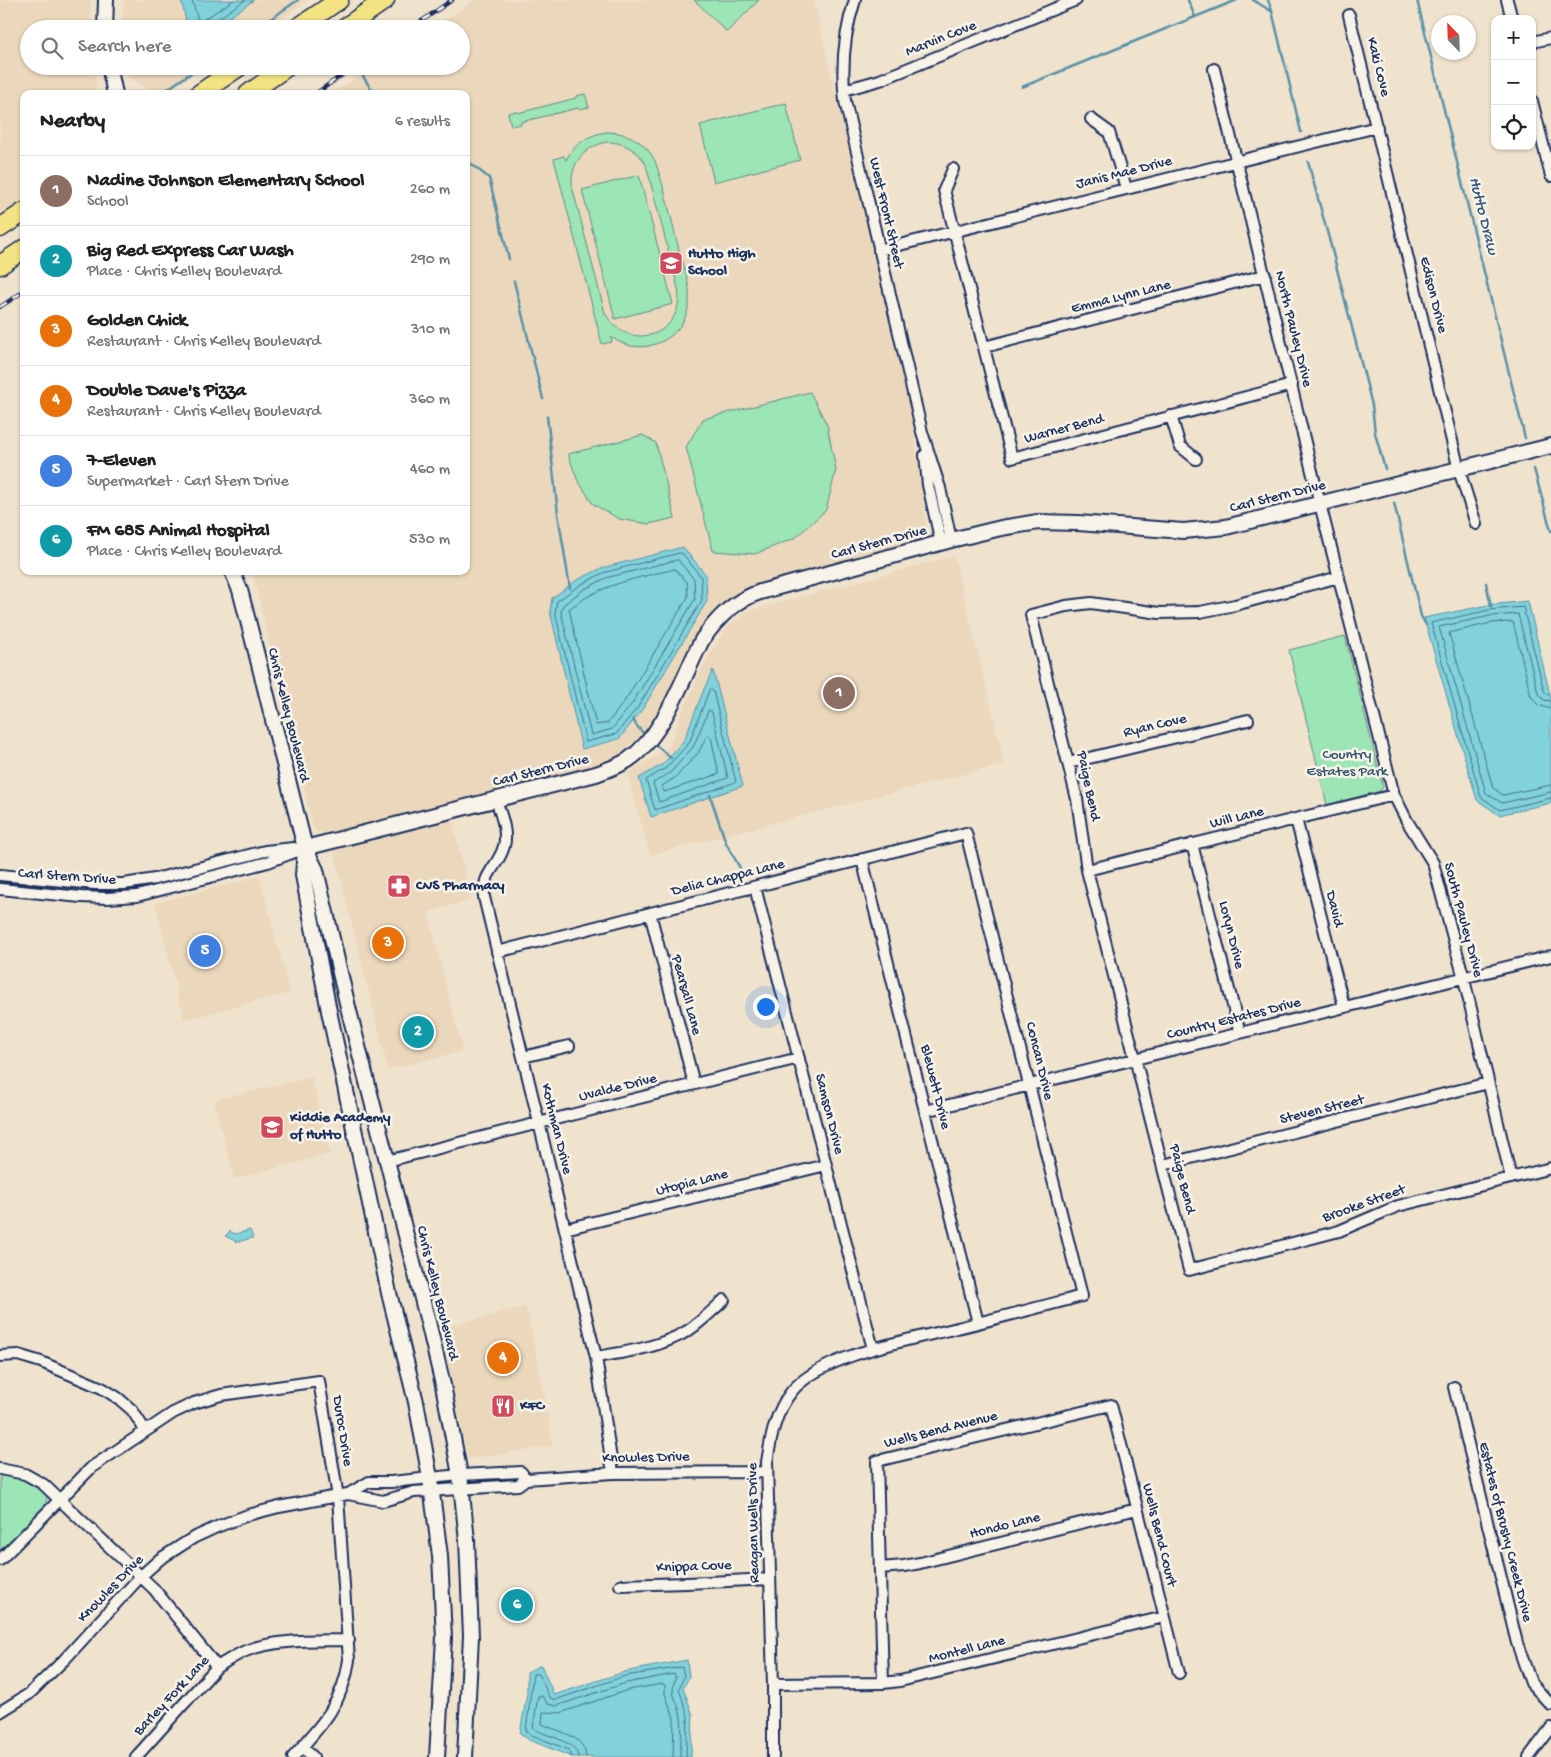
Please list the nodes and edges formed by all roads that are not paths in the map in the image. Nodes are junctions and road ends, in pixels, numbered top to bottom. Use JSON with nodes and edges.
{"nodes":[{"id":1,"x":106,"y":0,"type":"edge"},
{"id":2,"x":339,"y":0,"type":"edge"},
{"id":3,"x":385,"y":0,"type":"edge"},
{"id":4,"x":855,"y":0,"type":"edge"},
{"id":5,"x":1076,"y":0,"type":"edge"},
{"id":6,"x":1507,"y":0,"type":"edge"},
{"id":7,"x":1349,"y":15,"type":"dead end"},
{"id":8,"x":1511,"y":15,"type":"edge"},
{"id":9,"x":105,"y":20,"type":"edge"},
{"id":10,"x":309,"y":20,"type":"edge"},
{"id":11,"x":356,"y":20,"type":"edge"},
{"id":12,"x":1551,"y":38,"type":"edge"},
{"id":13,"x":1536,"y":41,"type":"edge"},
{"id":14,"x":1214,"y":70,"type":"dead end"},
{"id":15,"x":111,"y":75,"type":"edge"},
{"id":16,"x":227,"y":75,"type":"edge"},
{"id":17,"x":275,"y":75,"type":"edge"},
{"id":18,"x":114,"y":90,"type":"edge"},
{"id":19,"x":205,"y":90,"type":"edge"},
{"id":20,"x":254,"y":90,"type":"edge"},
{"id":21,"x":844,"y":90,"type":"junction"},
{"id":22,"x":1533,"y":105,"type":"edge"},
{"id":23,"x":1091,"y":119,"type":"dead end"},
{"id":24,"x":1377,"y":127,"type":"junction"},
{"id":25,"x":1237,"y":161,"type":"junction"},
{"id":26,"x":953,"y":169,"type":"dead end"},
{"id":27,"x":1551,"y":176,"type":"edge"},
{"id":28,"x":1126,"y":188,"type":"junction"},
{"id":29,"x":20,"y":215,"type":"edge"},
{"id":30,"x":0,"y":228,"type":"edge"},
{"id":31,"x":955,"y":232,"type":"junction"},
{"id":32,"x":879,"y":250,"type":"junction"},
{"id":33,"x":20,"y":252,"type":"edge"},
{"id":34,"x":0,"y":265,"type":"edge"},
{"id":35,"x":1265,"y":276,"type":"junction"},
{"id":36,"x":984,"y":347,"type":"junction"},
{"id":37,"x":1292,"y":385,"type":"junction"},
{"id":38,"x":1172,"y":416,"type":"junction"},
{"id":39,"x":1551,"y":446,"type":"edge"},
{"id":40,"x":1196,"y":459,"type":"dead end"},
{"id":41,"x":1459,"y":470,"type":"junction"},
{"id":42,"x":1320,"y":504,"type":"junction"},
{"id":43,"x":1476,"y":524,"type":"dead end"},
{"id":44,"x":946,"y":542,"type":"junction"},
{"id":45,"x":234,"y":575,"type":"edge"},
{"id":46,"x":238,"y":575,"type":"edge"},
{"id":47,"x":1339,"y":577,"type":"junction"},
{"id":48,"x":240,"y":590,"type":"junction"},
{"id":49,"x":1248,"y":720,"type":"dead end"},
{"id":50,"x":1068,"y":762,"type":"junction"},
{"id":51,"x":1394,"y":794,"type":"junction"},
{"id":52,"x":496,"y":799,"type":"junction"},
{"id":53,"x":1296,"y":819,"type":"junction"},
{"id":54,"x":966,"y":833,"type":"joint"},
{"id":55,"x":1192,"y":844,"type":"junction"},
{"id":56,"x":305,"y":848,"type":"junction"},
{"id":57,"x":862,"y":859,"type":"junction"},
{"id":58,"x":1087,"y":870,"type":"junction"},
{"id":59,"x":0,"y":875,"type":"edge"},
{"id":60,"x":755,"y":887,"type":"junction"},
{"id":61,"x":0,"y":889,"type":"edge"},
{"id":62,"x":650,"y":913,"type":"junction"},
{"id":63,"x":497,"y":952,"type":"junction"},
{"id":64,"x":1551,"y":956,"type":"edge"},
{"id":65,"x":1463,"y":978,"type":"junction"},
{"id":66,"x":1344,"y":1007,"type":"junction"},
{"id":67,"x":1240,"y":1033,"type":"junction"},
{"id":68,"x":569,"y":1046,"type":"dead end"},
{"id":69,"x":523,"y":1057,"type":"junction"},
{"id":70,"x":799,"y":1058,"type":"junction"},
{"id":71,"x":1135,"y":1059,"type":"junction"},
{"id":72,"x":1488,"y":1083,"type":"junction"},
{"id":73,"x":694,"y":1084,"type":"junction"},
{"id":74,"x":1030,"y":1085,"type":"junction"},
{"id":75,"x":925,"y":1111,"type":"junction"},
{"id":76,"x":539,"y":1123,"type":"junction"},
{"id":77,"x":387,"y":1161,"type":"junction"},
{"id":78,"x":826,"y":1165,"type":"junction"},
{"id":79,"x":1163,"y":1165,"type":"junction"},
{"id":80,"x":1551,"y":1168,"type":"edge"},
{"id":81,"x":1511,"y":1178,"type":"junction"},
{"id":82,"x":565,"y":1229,"type":"junction"},
{"id":83,"x":1188,"y":1270,"type":"joint"},
{"id":84,"x":1082,"y":1296,"type":"joint"},
{"id":85,"x":724,"y":1300,"type":"dead end"},
{"id":86,"x":978,"y":1323,"type":"junction"},
{"id":87,"x":873,"y":1350,"type":"junction"},
{"id":88,"x":0,"y":1356,"type":"edge"},
{"id":89,"x":596,"y":1357,"type":"junction"},
{"id":90,"x":1454,"y":1387,"type":"dead end"},
{"id":91,"x":1111,"y":1404,"type":"joint"},
{"id":92,"x":145,"y":1430,"type":"junction"},
{"id":93,"x":0,"y":1469,"type":"edge"},
{"id":94,"x":767,"y":1472,"type":"junction"},
{"id":95,"x":613,"y":1473,"type":"junction"},
{"id":96,"x":461,"y":1482,"type":"junction"},
{"id":97,"x":431,"y":1484,"type":"junction"},
{"id":98,"x":343,"y":1496,"type":"junction"},
{"id":99,"x":59,"y":1499,"type":"junction"},
{"id":100,"x":1137,"y":1509,"type":"junction"},
{"id":101,"x":0,"y":1560,"type":"edge"},
{"id":102,"x":880,"y":1568,"type":"junction"},
{"id":103,"x":140,"y":1577,"type":"junction"},
{"id":104,"x":770,"y":1579,"type":"junction"},
{"id":105,"x":620,"y":1585,"type":"dead end"},
{"id":106,"x":1164,"y":1616,"type":"junction"},
{"id":107,"x":349,"y":1640,"type":"junction"},
{"id":108,"x":217,"y":1667,"type":"junction"},
{"id":109,"x":1179,"y":1672,"type":"dead end"},
{"id":110,"x":883,"y":1683,"type":"junction"},
{"id":111,"x":772,"y":1684,"type":"junction"},
{"id":112,"x":1551,"y":1705,"type":"edge"},
{"id":113,"x":0,"y":1712,"type":"edge"},
{"id":114,"x":1551,"y":1728,"type":"edge"},
{"id":115,"x":302,"y":1747,"type":"junction"},
{"id":116,"x":136,"y":1757,"type":"edge"},
{"id":117,"x":293,"y":1757,"type":"edge"},
{"id":118,"x":313,"y":1757,"type":"edge"},
{"id":119,"x":437,"y":1757,"type":"edge"},
{"id":120,"x":465,"y":1757,"type":"edge"},
{"id":121,"x":773,"y":1757,"type":"edge"},
{"id":122,"x":1529,"y":1757,"type":"edge"}],
"edges":[{"from":1,"to":9,"type":"main road"},
{"from":2,"to":10,"type":"highway"},
{"from":3,"to":11,"type":"highway"},
{"from":4,"to":21,"type":"street","name":"West Front Street"},
{"from":5,"to":21,"type":"street","name":"Marvin Cove"},
{"from":6,"to":8,"type":"street"},
{"from":7,"to":24,"type":"street","name":"Kaki Cove"},
{"from":12,"to":13,"type":"street"},
{"from":14,"to":25,"type":"street","name":"North Pauley Drive"},
{"from":15,"to":18,"type":"main road"},
{"from":16,"to":19,"type":"highway"},
{"from":17,"to":20,"type":"highway"},
{"from":21,"to":32,"type":"street","name":"West Front Street"},
{"from":22,"to":27,"type":"street"},
{"from":23,"to":28,"type":"street"},
{"from":24,"to":25,"type":"street","name":"Janis Mae Drive"},
{"from":24,"to":41,"type":"street","name":"Edison Drive"},
{"from":25,"to":28,"type":"street","name":"Janis Mae Drive"},
{"from":25,"to":35,"type":"street","name":"North Pauley Drive"},
{"from":26,"to":31,"type":"street","name":"Warner Bend"},
{"from":28,"to":31,"type":"street","name":"Janis Mae Drive"},
{"from":29,"to":30,"type":"highway"},
{"from":31,"to":32,"type":"street","name":"Janis Mae Drive"},
{"from":31,"to":36,"type":"street","name":"Warner Bend"},
{"from":32,"to":44,"type":"street","name":"West Front Street"},
{"from":33,"to":34,"type":"highway"},
{"from":35,"to":36,"type":"street","name":"Emma Lynn Lane"},
{"from":35,"to":37,"type":"street","name":"North Pauley Drive"},
{"from":36,"to":38,"type":"street","name":"Warner Bend"},
{"from":37,"to":38,"type":"street","name":"Warner Bend"},
{"from":37,"to":42,"type":"street","name":"North Pauley Drive"},
{"from":38,"to":40,"type":"street"},
{"from":39,"to":41,"type":"main road","name":"Carl Stern Drive"},
{"from":41,"to":42,"type":"main road","name":"Carl Stern Drive"},
{"from":41,"to":43,"type":"street","name":"Edison Drive"},
{"from":42,"to":44,"type":"main road","name":"Carl Stern Drive"},
{"from":42,"to":47,"type":"street","name":"South Pauley Drive"},
{"from":44,"to":52,"type":"main road","name":"Carl Stern Drive"},
{"from":45,"to":48,"type":"main road","name":"Chris Kelley Boulevard"},
{"from":46,"to":48,"type":"main road","name":"Chris Kelley Boulevard"},
{"from":47,"to":50,"type":"street","name":"Paige Bend"},
{"from":47,"to":51,"type":"street","name":"South Pauley Drive"},
{"from":48,"to":56,"type":"main road","name":"Chris Kelley Boulevard"},
{"from":49,"to":50,"type":"street","name":"Ryan Cove"},
{"from":50,"to":58,"type":"street","name":"Paige Bend"},
{"from":51,"to":53,"type":"street","name":"Will Lane"},
{"from":51,"to":65,"type":"street","name":"South Pauley Drive"},
{"from":52,"to":56,"type":"main road","name":"Carl Stern Drive"},
{"from":52,"to":63,"type":"street","name":"Kothman Drive"},
{"from":53,"to":55,"type":"street","name":"Will Lane"},
{"from":53,"to":66,"type":"street","name":"David"},
{"from":54,"to":57,"type":"street","name":"Delia Chappa Lane"},
{"from":54,"to":74,"type":"street","name":"Concan Drive"},
{"from":55,"to":58,"type":"street","name":"Will Lane"},
{"from":55,"to":67,"type":"street","name":"Loryn Drive"},
{"from":56,"to":59,"type":"street","name":"Carl Stern Drive"},
{"from":56,"to":61,"type":"street","name":"Carl Stern Drive"},
{"from":56,"to":77,"type":"main road","name":"Chris Kelley Boulevard"},
{"from":56,"to":97,"type":"main road","name":"Chris Kelley Boulevard"},
{"from":57,"to":60,"type":"street","name":"Delia Chappa Lane"},
{"from":57,"to":75,"type":"street","name":"Blewett Drive"},
{"from":58,"to":71,"type":"street","name":"Paige Bend"},
{"from":60,"to":62,"type":"street","name":"Delia Chappa Lane"},
{"from":60,"to":70,"type":"street","name":"Samson Drive"},
{"from":62,"to":63,"type":"street","name":"Delia Chappa Lane"},
{"from":62,"to":73,"type":"street","name":"Pearsall Lane"},
{"from":63,"to":69,"type":"street","name":"Kothman Drive"},
{"from":64,"to":65,"type":"street","name":"Country Estates Drive"},
{"from":65,"to":66,"type":"street","name":"Country Estates Drive"},
{"from":65,"to":72,"type":"street","name":"South Pauley Drive"},
{"from":66,"to":67,"type":"street","name":"Country Estates Drive"},
{"from":67,"to":71,"type":"street","name":"Country Estates Drive"},
{"from":68,"to":69,"type":"street"},
{"from":69,"to":76,"type":"street","name":"Kothman Drive"},
{"from":70,"to":73,"type":"street","name":"Uvalde Drive"},
{"from":70,"to":78,"type":"street","name":"Samson Drive"},
{"from":71,"to":74,"type":"street","name":"Country Estates Drive"},
{"from":71,"to":79,"type":"street","name":"Paige Bend"},
{"from":72,"to":79,"type":"street","name":"Steven Street"},
{"from":72,"to":81,"type":"street","name":"South Pauley Drive"},
{"from":73,"to":76,"type":"street","name":"Uvalde Drive"},
{"from":74,"to":75,"type":"street","name":"Country Estates Drive"},
{"from":74,"to":84,"type":"street","name":"Concan Drive"},
{"from":75,"to":86,"type":"street","name":"Blewett Drive"},
{"from":76,"to":77,"type":"street","name":"Uvalde Drive"},
{"from":76,"to":82,"type":"street","name":"Kothman Drive"},
{"from":77,"to":96,"type":"main road","name":"Chris Kelley Boulevard"},
{"from":78,"to":82,"type":"street","name":"Utopia Lane"},
{"from":78,"to":87,"type":"street","name":"Samson Drive"},
{"from":79,"to":83,"type":"street","name":"Paige Bend"},
{"from":80,"to":81,"type":"street","name":"Brooke Street"},
{"from":81,"to":83,"type":"street","name":"Brooke Street"},
{"from":82,"to":89,"type":"street","name":"Kothman Drive"},
{"from":84,"to":86,"type":"street","name":"Reagan Wells Drive"},
{"from":85,"to":89,"type":"street"},
{"from":86,"to":87,"type":"street","name":"Reagan Wells Drive"},
{"from":87,"to":94,"type":"street","name":"Reagan Wells Drive"},
{"from":88,"to":92,"type":"street"},
{"from":89,"to":95,"type":"street","name":"Kothman Drive"},
{"from":90,"to":112,"type":"street","name":"Estates of Brushy Creek Drive"},
{"from":91,"to":100,"type":"street","name":"Wells Bend Court"},
{"from":91,"to":102,"type":"street","name":"Wells Bend Avenue"},
{"from":92,"to":98,"type":"street","name":"Duroc Drive"},
{"from":92,"to":99,"type":"street","name":"Duroc Drive"},
{"from":93,"to":99,"type":"street"},
{"from":94,"to":95,"type":"street","name":"Knowles Drive"},
{"from":94,"to":104,"type":"street","name":"Reagan Wells Drive"},
{"from":95,"to":96,"type":"street","name":"Knowles Drive"},
{"from":96,"to":97,"type":"street","name":"Knowles Drive"},
{"from":96,"to":120,"type":"main road","name":"Chris Kelley Boulevard"},
{"from":97,"to":98,"type":"street","name":"Knowles Drive"},
{"from":97,"to":98,"type":"street","name":"Knowles Drive"},
{"from":97,"to":119,"type":"main road","name":"Chris Kelley Boulevard"},
{"from":98,"to":103,"type":"street","name":"Knowles Drive"},
{"from":98,"to":107,"type":"street","name":"Duroc Drive"},
{"from":99,"to":101,"type":"street","name":"Duroc Drive"},
{"from":99,"to":103,"type":"street"},
{"from":100,"to":102,"type":"street","name":"Hondo Lane"},
{"from":100,"to":106,"type":"street","name":"Wells Bend Court"},
{"from":102,"to":110,"type":"street","name":"Wells Bend Avenue"},
{"from":103,"to":108,"type":"street"},
{"from":103,"to":113,"type":"street","name":"Knowles Drive"},
{"from":104,"to":105,"type":"street","name":"Knippa Cove"},
{"from":104,"to":111,"type":"street","name":"Reagan Wells Drive"},
{"from":106,"to":109,"type":"street","name":"Wells Bend Court"},
{"from":106,"to":110,"type":"street","name":"Montell Lane"},
{"from":107,"to":108,"type":"street","name":"Barley Fork Lane"},
{"from":107,"to":115,"type":"street","name":"Duroc Drive"},
{"from":108,"to":116,"type":"street","name":"Barley Fork Lane"},
{"from":110,"to":111,"type":"street","name":"Montell Lane"},
{"from":111,"to":121,"type":"street","name":"Reagan Wells Drive"},
{"from":114,"to":122,"type":"street"},
{"from":115,"to":117,"type":"street","name":"Duroc Drive"},
{"from":115,"to":118,"type":"street"}]}
